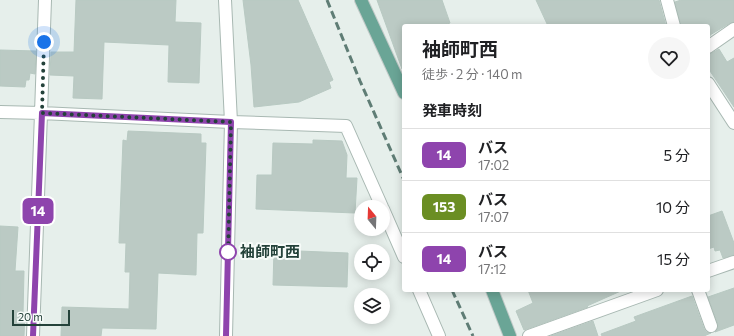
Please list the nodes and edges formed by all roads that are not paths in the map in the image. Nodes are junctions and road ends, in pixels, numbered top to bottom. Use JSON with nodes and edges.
{"nodes":[{"id":1,"x":45,"y":0,"type":"edge"},
{"id":2,"x":224,"y":0,"type":"edge"},
{"id":3,"x":361,"y":0,"type":"edge"},
{"id":4,"x":667,"y":0,"type":"edge"},
{"id":5,"x":673,"y":24,"type":"edge"},
{"id":6,"x":734,"y":29,"type":"edge"},
{"id":7,"x":710,"y":46,"type":"edge"},
{"id":8,"x":710,"y":86,"type":"edge"},
{"id":9,"x":402,"y":89,"type":"edge"},
{"id":10,"x":0,"y":112,"type":"edge"},
{"id":11,"x":42,"y":113,"type":"junction"},
{"id":12,"x":231,"y":122,"type":"junction"},
{"id":13,"x":734,"y":123,"type":"edge"},
{"id":14,"x":378,"y":200,"type":"edge"},
{"id":15,"x":390,"y":226,"type":"edge"},
{"id":16,"x":402,"y":253,"type":"edge"},
{"id":17,"x":734,"y":262,"type":"edge"},
{"id":18,"x":710,"y":270,"type":"edge"},
{"id":19,"x":420,"y":292,"type":"edge"},
{"id":20,"x":493,"y":292,"type":"edge"},
{"id":21,"x":651,"y":292,"type":"edge"},
{"id":22,"x":699,"y":292,"type":"edge"},
{"id":23,"x":711,"y":326,"type":"dead end"},
{"id":24,"x":33,"y":336,"type":"edge"},
{"id":25,"x":226,"y":336,"type":"edge"},
{"id":26,"x":438,"y":336,"type":"edge"},
{"id":27,"x":510,"y":336,"type":"edge"},
{"id":28,"x":530,"y":336,"type":"edge"}],
"edges":[{"from":1,"to":11,"type":"street"},
{"from":2,"to":12,"type":"street"},
{"from":3,"to":9,"type":"main road"},
{"from":4,"to":5,"type":"street"},
{"from":6,"to":7,"type":"street"},
{"from":8,"to":13,"type":"street"},
{"from":10,"to":11,"type":"street"},
{"from":11,"to":12,"type":"street"},
{"from":11,"to":24,"type":"street"},
{"from":12,"to":14,"type":"street"},
{"from":12,"to":25,"type":"street"},
{"from":15,"to":16,"type":"street"},
{"from":17,"to":18,"type":"street"},
{"from":19,"to":26,"type":"street"},
{"from":20,"to":27,"type":"main road"},
{"from":21,"to":28,"type":"street"},
{"from":22,"to":23,"type":"street"}]}
